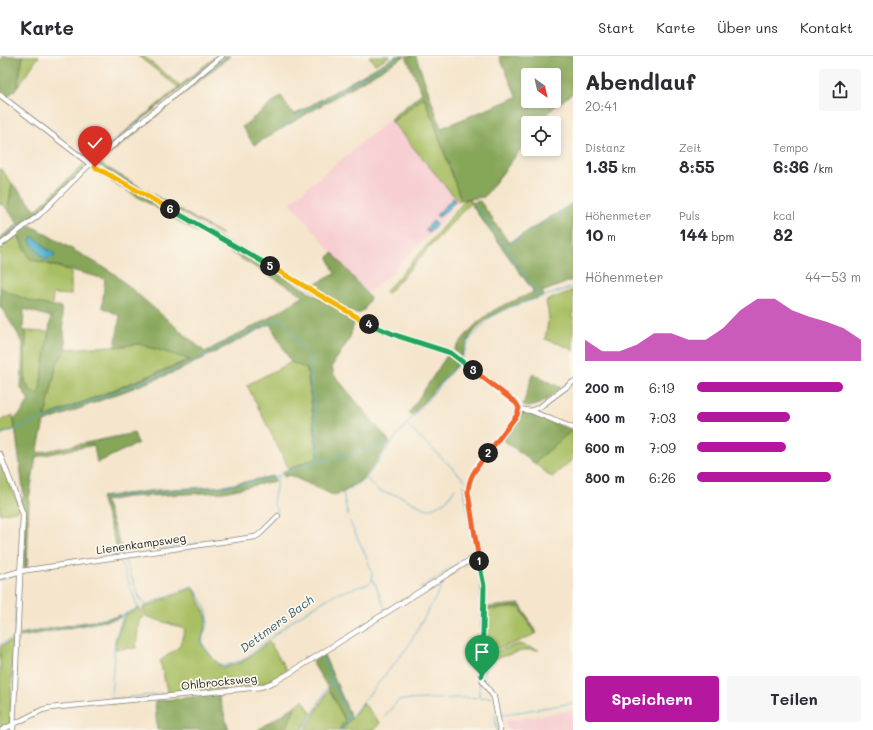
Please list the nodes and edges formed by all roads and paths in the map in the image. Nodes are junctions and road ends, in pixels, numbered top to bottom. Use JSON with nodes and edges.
{"nodes":[{"id":1,"x":222,"y":56,"type":"edge"},
{"id":2,"x":0,"y":95,"type":"edge"},
{"id":3,"x":90,"y":164,"type":"junction"},
{"id":4,"x":0,"y":245,"type":"edge"},
{"id":5,"x":573,"y":382,"type":"edge"},
{"id":6,"x":519,"y":408,"type":"junction"},
{"id":7,"x":531,"y":411,"type":"junction"},
{"id":8,"x":573,"y":428,"type":"edge"},
{"id":9,"x":0,"y":454,"type":"edge"},
{"id":10,"x":278,"y":516,"type":"dead end"},
{"id":11,"x":478,"y":555,"type":"junction"},
{"id":12,"x":21,"y":571,"type":"junction"},
{"id":13,"x":0,"y":577,"type":"edge"},
{"id":14,"x":13,"y":724,"type":"junction"},
{"id":15,"x":2,"y":730,"type":"edge"},
{"id":16,"x":13,"y":730,"type":"edge"},
{"id":17,"x":500,"y":730,"type":"edge"}],
"edges":[{"from":1,"to":3,"type":"street"},
{"from":2,"to":3,"type":"street"},
{"from":3,"to":4,"type":"street"},
{"from":3,"to":6,"type":"street"},
{"from":5,"to":7,"type":"street"},
{"from":6,"to":7,"type":"street"},
{"from":6,"to":11,"type":"street"},
{"from":7,"to":8,"type":"street"},
{"from":9,"to":12,"type":"street"},
{"from":10,"to":12,"type":"street","name":"Lienenkampsweg"},
{"from":11,"to":14,"type":"street","name":"Ohlbrocksweg"},
{"from":11,"to":17,"type":"street"},
{"from":12,"to":13,"type":"street","name":"Lienenkampsweg"},
{"from":12,"to":14,"type":"street"},
{"from":14,"to":15,"type":"street","name":"Ohlbrocksweg"},
{"from":14,"to":16,"type":"street"}]}
